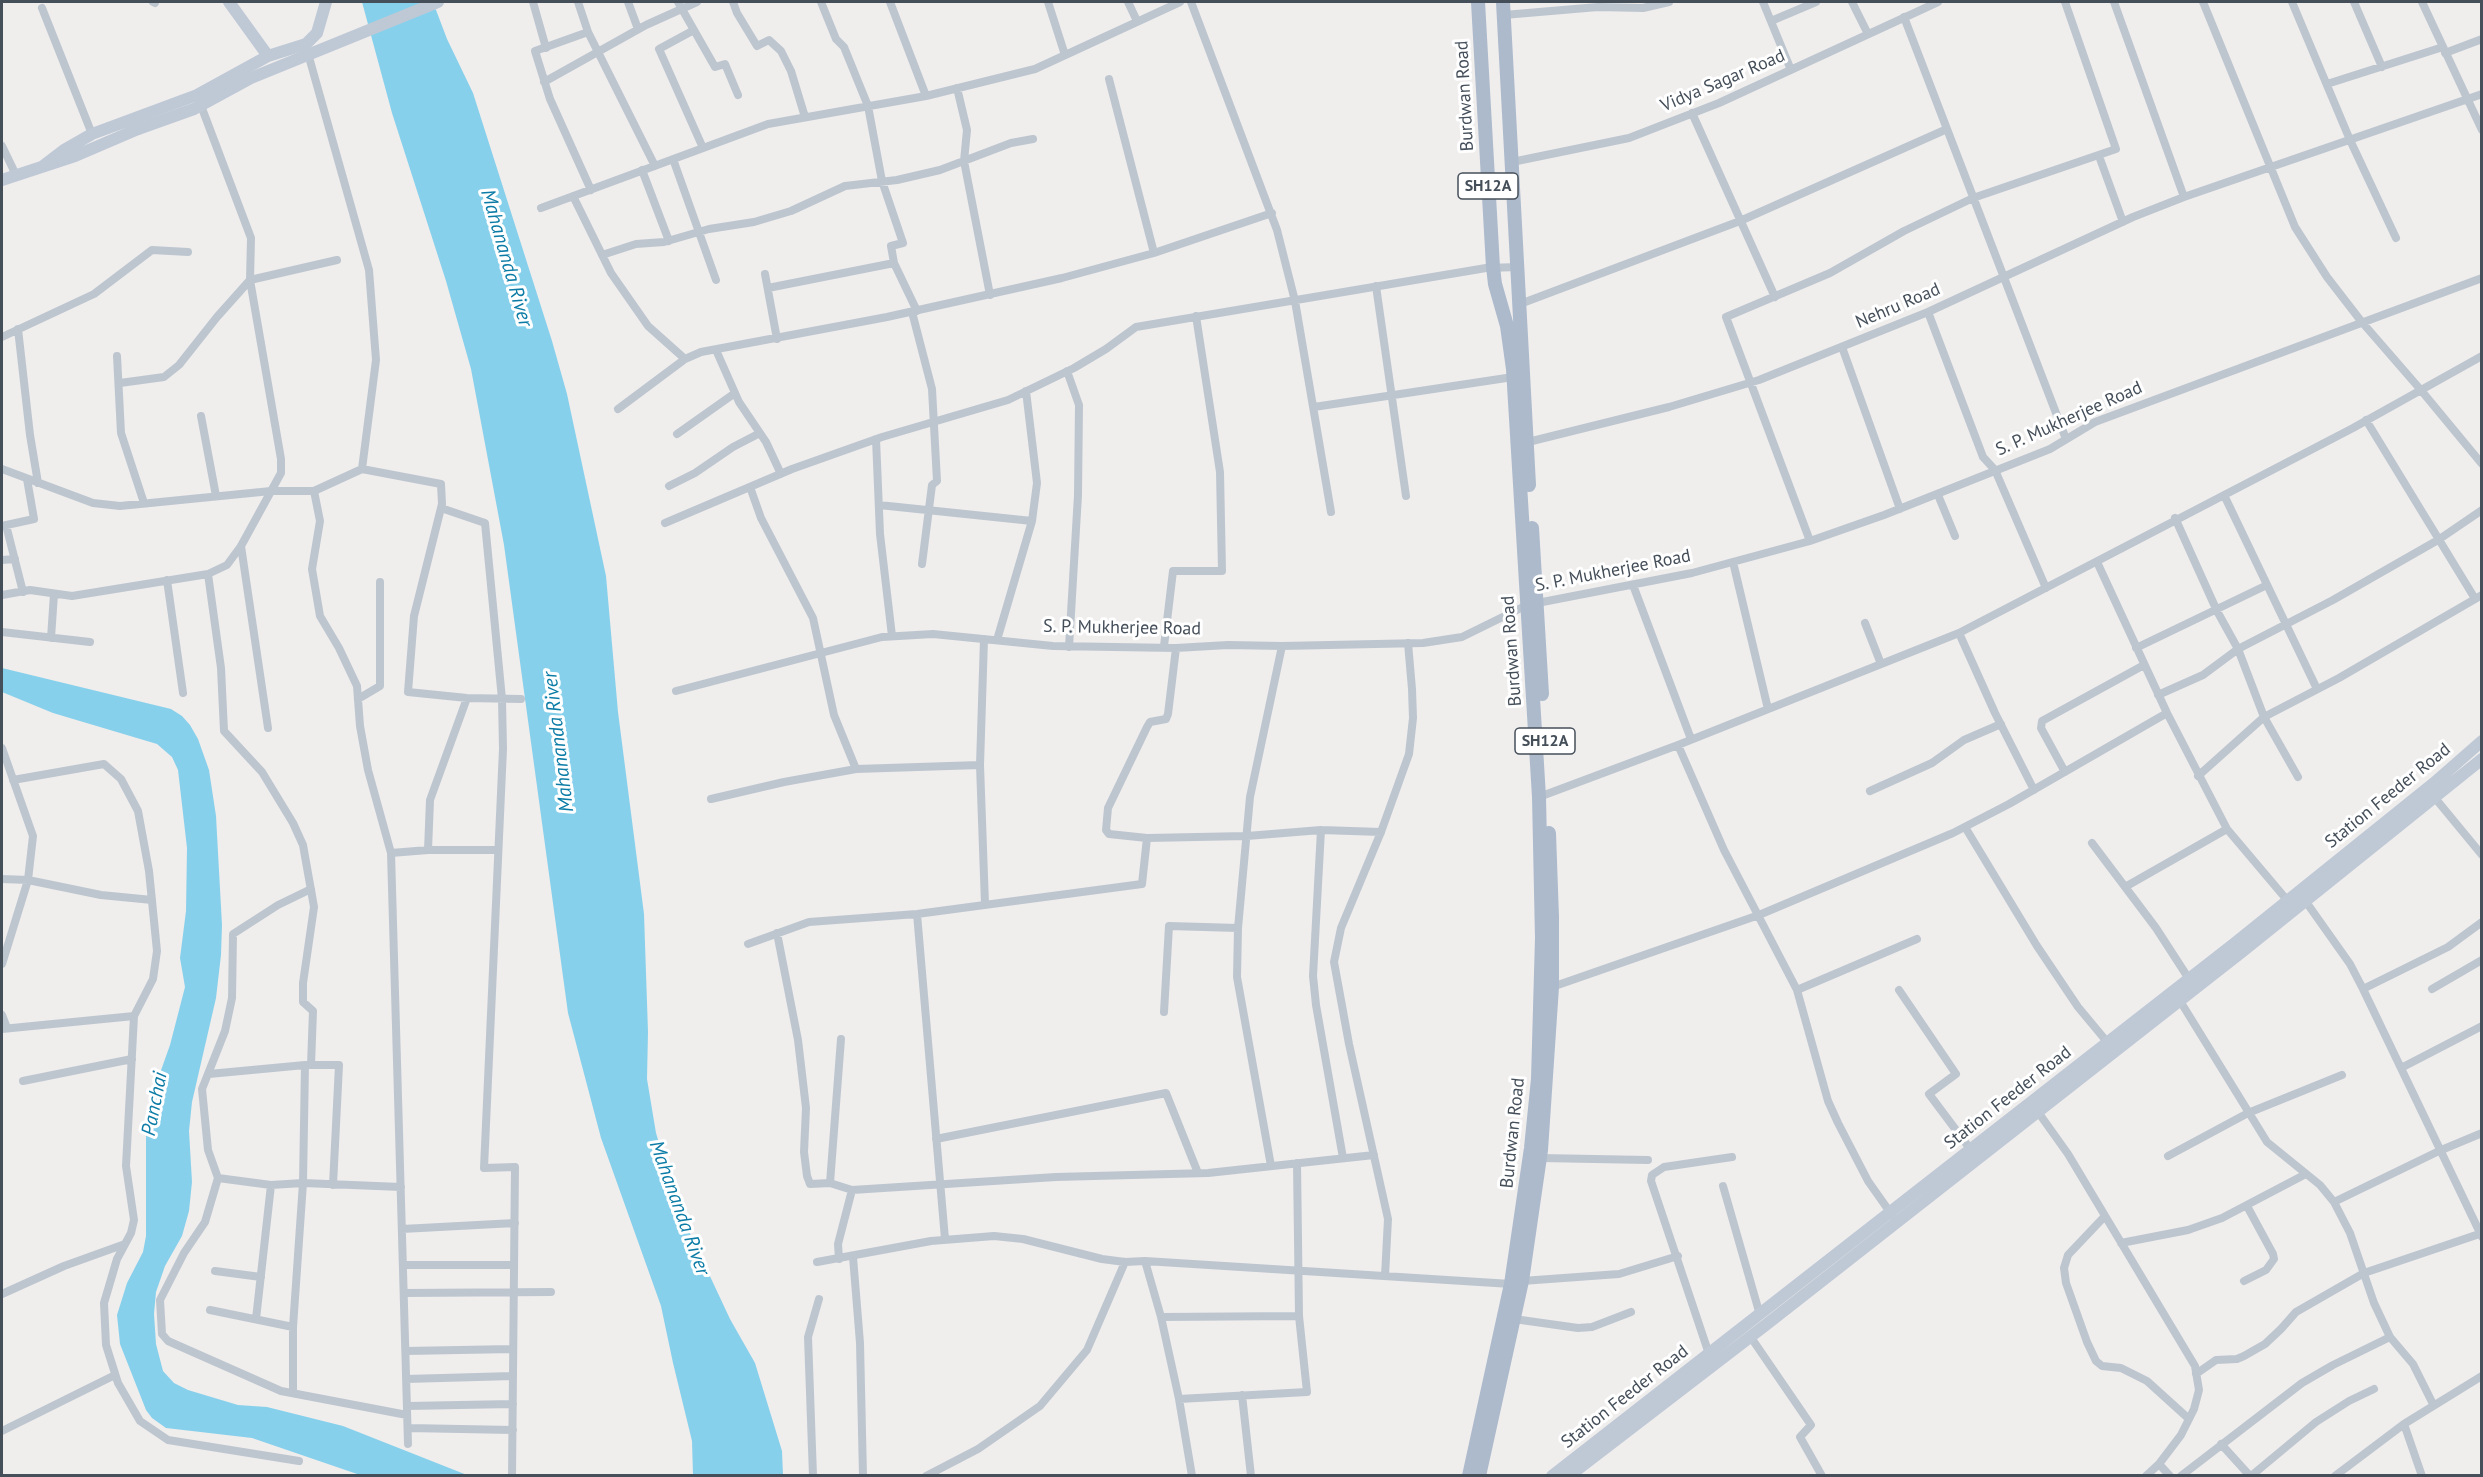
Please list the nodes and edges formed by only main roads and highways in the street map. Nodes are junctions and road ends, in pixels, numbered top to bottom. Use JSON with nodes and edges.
{"nodes":[{"id":1,"x":1478,"y":2,"type":"edge"},
{"id":2,"x":1504,"y":8,"type":"edge"},
{"id":3,"x":1523,"y":443,"type":"junction"},
{"id":4,"x":1543,"y":796,"type":"junction"},
{"id":5,"x":1516,"y":1282,"type":"junction"},
{"id":6,"x":1483,"y":1471,"type":"edge"},
{"id":7,"x":1469,"y":1476,"type":"edge"}],
"edges":[{"from":1,"to":3,"type":"main road","name":"Burdwan Road","number":"SH12A"},
{"from":2,"to":3,"type":"main road","name":"Burdwan Road","number":"SH12A"},
{"from":3,"to":4,"type":"main road","name":"Burdwan Road","number":"SH12A"},
{"from":4,"to":5,"type":"main road","name":"Burdwan Road","number":"SH12A"},
{"from":4,"to":5,"type":"main road","name":"Burdwan Road","number":"SH12A"},
{"from":5,"to":6,"type":"main road","name":"Burdwan Road","number":"SH12A"},
{"from":5,"to":7,"type":"main road","name":"Burdwan Road","number":"SH12A"}]}
